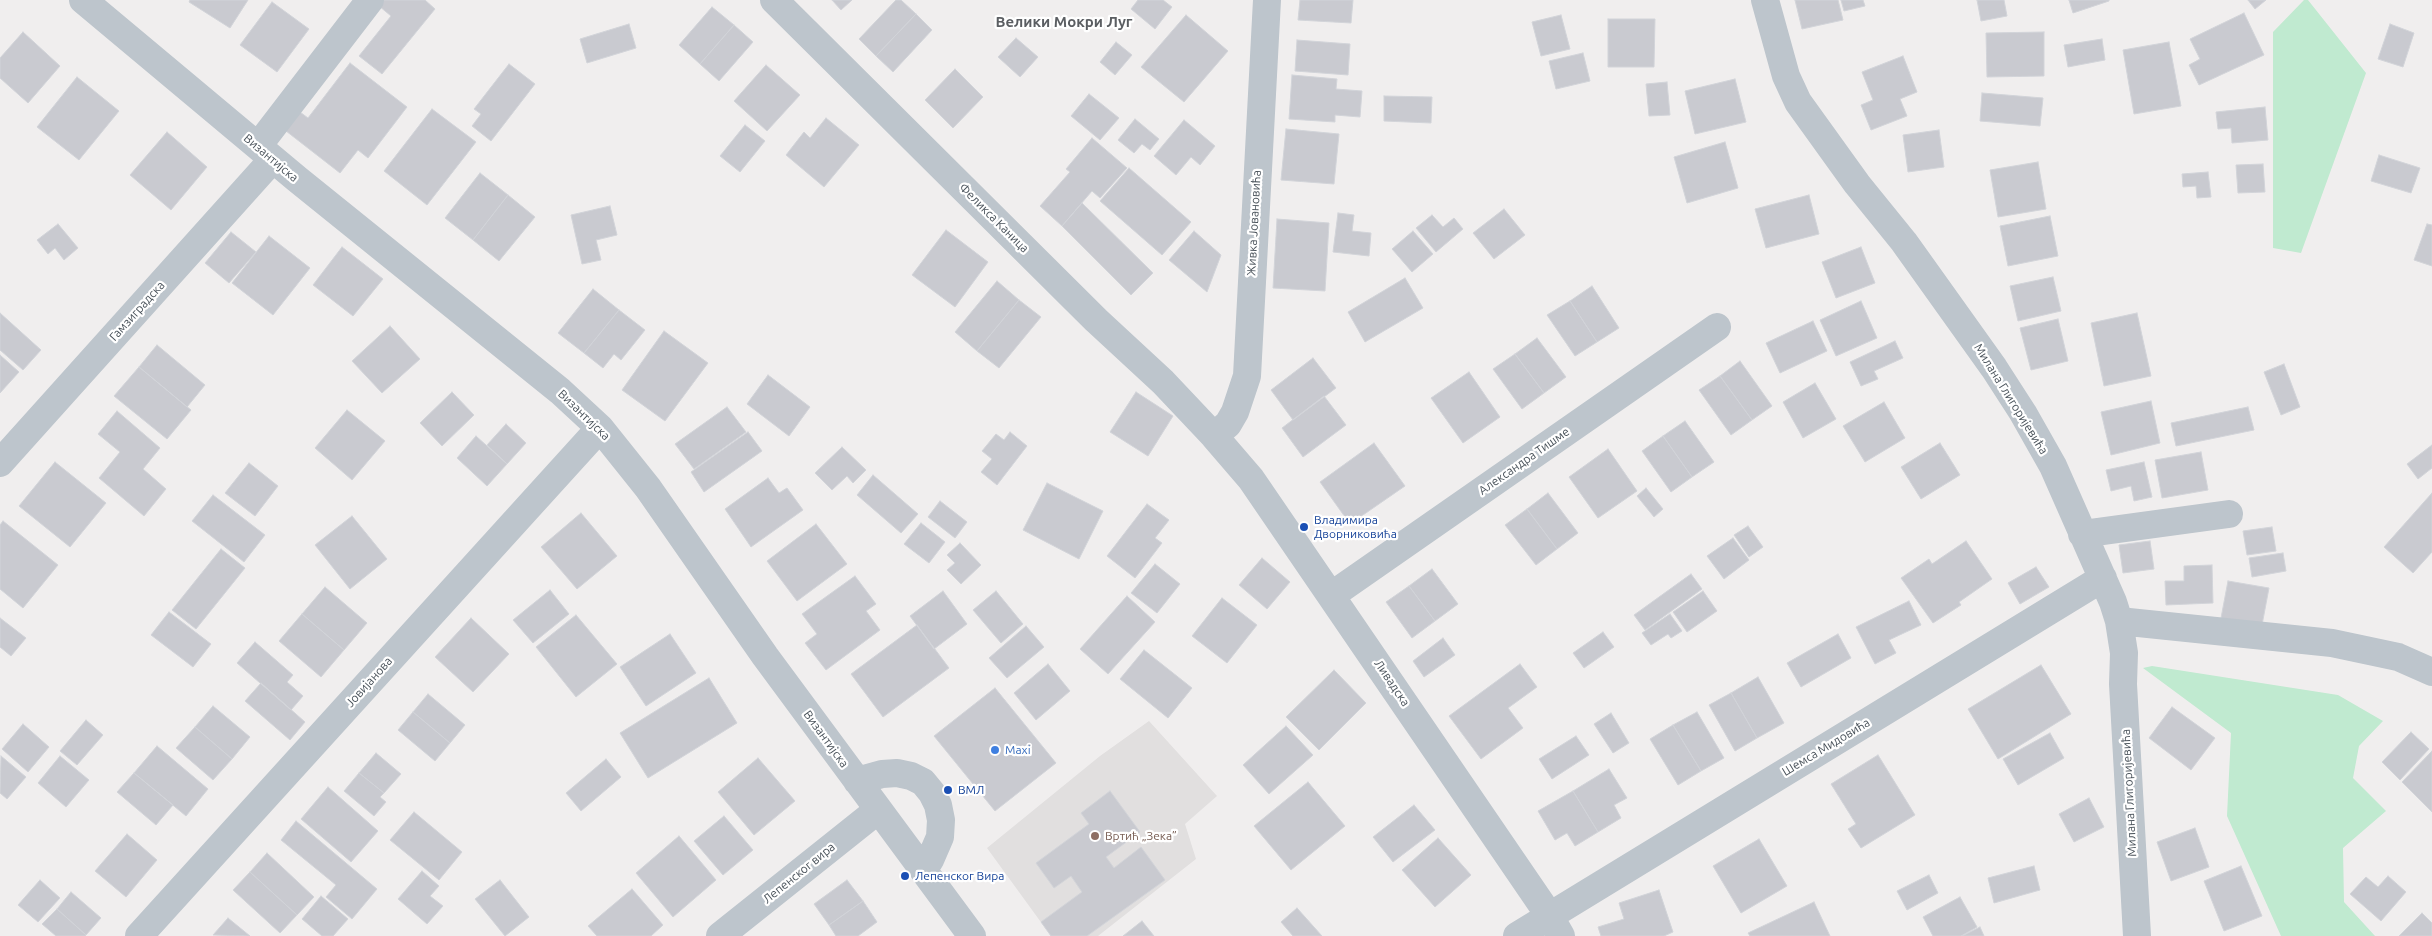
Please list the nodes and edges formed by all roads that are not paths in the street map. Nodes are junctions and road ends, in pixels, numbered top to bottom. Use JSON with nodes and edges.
{"nodes":[{"id":1,"x":83,"y":0,"type":"edge"},
{"id":2,"x":370,"y":0,"type":"edge"},
{"id":3,"x":774,"y":0,"type":"edge"},
{"id":4,"x":1267,"y":0,"type":"edge"},
{"id":5,"x":1765,"y":0,"type":"edge"},
{"id":6,"x":265,"y":153,"type":"junction"},
{"id":7,"x":1717,"y":327,"type":"dead end"},
{"id":8,"x":600,"y":428,"type":"junction"},
{"id":9,"x":1214,"y":436,"type":"junction"},
{"id":10,"x":0,"y":463,"type":"edge"},
{"id":11,"x":2229,"y":514,"type":"dead end"},
{"id":12,"x":2082,"y":534,"type":"junction"},
{"id":13,"x":2103,"y":578,"type":"junction"},
{"id":14,"x":1332,"y":595,"type":"junction"},
{"id":15,"x":2119,"y":621,"type":"junction"},
{"id":16,"x":2432,"y":672,"type":"edge"},
{"id":17,"x":857,"y":781,"type":"junction"},
{"id":18,"x":878,"y":810,"type":"junction"},
{"id":19,"x":921,"y":867,"type":"junction"},
{"id":20,"x":1555,"y":926,"type":"edge"},
{"id":21,"x":140,"y":936,"type":"edge"},
{"id":22,"x":720,"y":936,"type":"edge"},
{"id":23,"x":972,"y":936,"type":"edge"},
{"id":24,"x":1517,"y":936,"type":"edge"},
{"id":25,"x":2137,"y":936,"type":"edge"}],
"edges":[{"from":1,"to":6,"type":"street","name":"Византијска"},
{"from":2,"to":6,"type":"street","name":"Гамзиградска"},
{"from":3,"to":9,"type":"street","name":"Феликса Каница"},
{"from":4,"to":9,"type":"street","name":"Живка Јовановића"},
{"from":5,"to":12,"type":"street","name":"Милана Глигоријевића"},
{"from":6,"to":8,"type":"street","name":"Византијска"},
{"from":6,"to":10,"type":"street","name":"Гамзиградска"},
{"from":7,"to":14,"type":"street","name":"Александра Тишме"},
{"from":8,"to":17,"type":"street","name":"Византијска"},
{"from":8,"to":21,"type":"street","name":"Јовијанова"},
{"from":9,"to":14,"type":"street","name":"Ливадска"},
{"from":11,"to":12,"type":"street"},
{"from":12,"to":13,"type":"street","name":"Милана Глигоријевића"},
{"from":13,"to":15,"type":"street","name":"Милана Глигоријевића"},
{"from":13,"to":20,"type":"street","name":"Шемса Мидовића"},
{"from":14,"to":20,"type":"street","name":"Ливадска"},
{"from":15,"to":16,"type":"street"},
{"from":15,"to":25,"type":"street","name":"Милана Глигоријевића"},
{"from":17,"to":18,"type":"street","name":"Византијска"},
{"from":17,"to":19,"type":"street"},
{"from":18,"to":19,"type":"street","name":"Византијска"},
{"from":18,"to":22,"type":"street","name":"Лепенског вира"},
{"from":19,"to":23,"type":"street","name":"Византијска"},
{"from":20,"to":24,"type":"street"}]}
